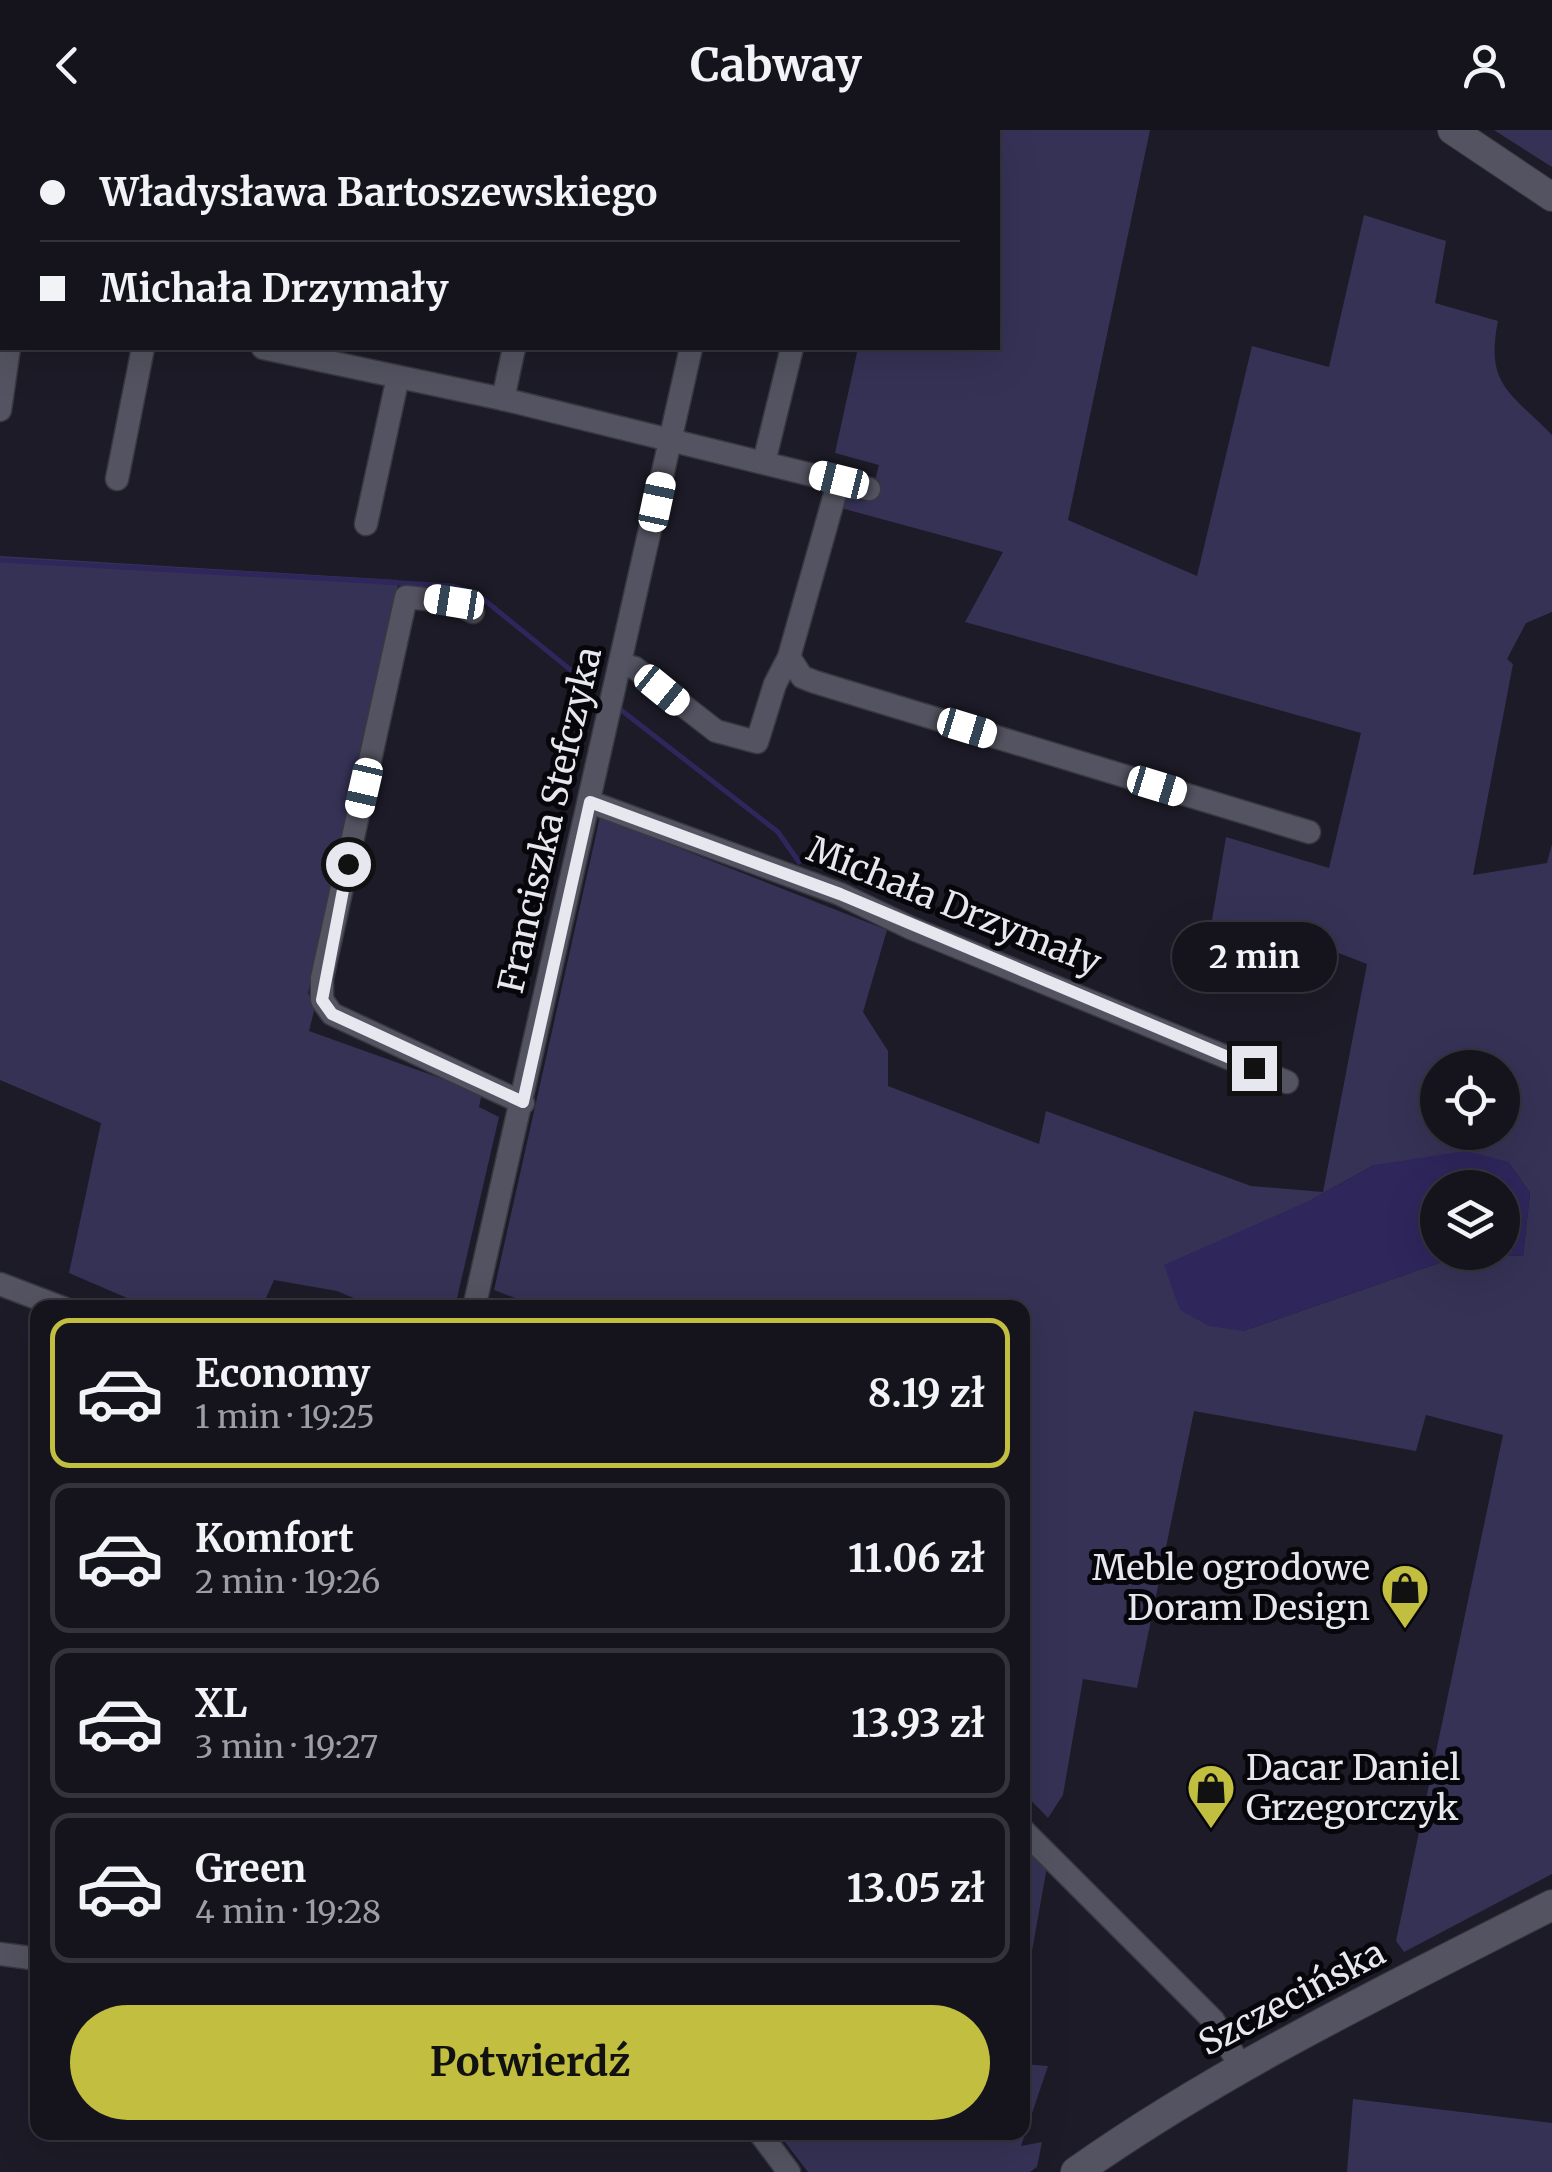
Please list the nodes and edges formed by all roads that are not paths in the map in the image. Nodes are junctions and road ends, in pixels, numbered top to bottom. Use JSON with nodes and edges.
{"nodes":[{"id":1,"x":1452,"y":130,"type":"edge"},
{"id":2,"x":1552,"y":196,"type":"edge"},
{"id":3,"x":9,"y":350,"type":"edge"},
{"id":4,"x":143,"y":350,"type":"edge"},
{"id":5,"x":274,"y":350,"type":"edge"},
{"id":6,"x":514,"y":350,"type":"edge"},
{"id":7,"x":692,"y":350,"type":"edge"},
{"id":8,"x":792,"y":350,"type":"edge"},
{"id":9,"x":398,"y":377,"type":"junction"},
{"id":10,"x":503,"y":399,"type":"junction"},
{"id":11,"x":0,"y":410,"type":"edge"},
{"id":12,"x":670,"y":440,"type":"junction"},
{"id":13,"x":764,"y":462,"type":"junction"},
{"id":14,"x":117,"y":479,"type":"dead end"},
{"id":15,"x":839,"y":480,"type":"junction"},
{"id":16,"x":869,"y":488,"type":"dead end"},
{"id":17,"x":366,"y":524,"type":"dead end"},
{"id":18,"x":473,"y":612,"type":"dead end"},
{"id":19,"x":789,"y":657,"type":"junction"},
{"id":20,"x":622,"y":664,"type":"junction"},
{"id":21,"x":590,"y":802,"type":"junction"},
{"id":22,"x":1309,"y":832,"type":"dead end"},
{"id":23,"x":1287,"y":1082,"type":"dead end"},
{"id":24,"x":523,"y":1102,"type":"junction"},
{"id":25,"x":0,"y":1284,"type":"edge"},
{"id":26,"x":42,"y":1300,"type":"edge"},
{"id":27,"x":476,"y":1300,"type":"edge"},
{"id":28,"x":1030,"y":1837,"type":"edge"},
{"id":29,"x":1552,"y":1905,"type":"edge"},
{"id":30,"x":0,"y":1954,"type":"edge"},
{"id":31,"x":30,"y":1958,"type":"edge"},
{"id":32,"x":1241,"y":2067,"type":"junction"},
{"id":33,"x":764,"y":2140,"type":"edge"},
{"id":34,"x":789,"y":2172,"type":"edge"},
{"id":35,"x":1076,"y":2172,"type":"edge"}],
"edges":[{"from":1,"to":2,"type":"street"},
{"from":3,"to":11,"type":"street"},
{"from":4,"to":14,"type":"street"},
{"from":5,"to":9,"type":"street"},
{"from":6,"to":10,"type":"street"},
{"from":7,"to":12,"type":"street","name":"Franciszka Stefczyka"},
{"from":8,"to":13,"type":"street"},
{"from":9,"to":10,"type":"street"},
{"from":9,"to":17,"type":"street"},
{"from":10,"to":12,"type":"street"},
{"from":12,"to":13,"type":"street"},
{"from":12,"to":20,"type":"street","name":"Franciszka Stefczyka"},
{"from":13,"to":15,"type":"street"},
{"from":15,"to":16,"type":"street"},
{"from":15,"to":19,"type":"street"},
{"from":18,"to":24,"type":"street"},
{"from":19,"to":20,"type":"street"},
{"from":19,"to":22,"type":"street"},
{"from":20,"to":21,"type":"street","name":"Franciszka Stefczyka"},
{"from":21,"to":23,"type":"street","name":"Michała Drzymały"},
{"from":21,"to":24,"type":"street","name":"Franciszka Stefczyka"},
{"from":24,"to":27,"type":"street","name":"Franciszka Stefczyka"},
{"from":25,"to":26,"type":"street"},
{"from":28,"to":32,"type":"street"},
{"from":29,"to":32,"type":"main road","name":"Szczecińska"},
{"from":30,"to":31,"type":"street"},
{"from":32,"to":35,"type":"main road","name":"Szczecińska"},
{"from":33,"to":34,"type":"street"}]}
